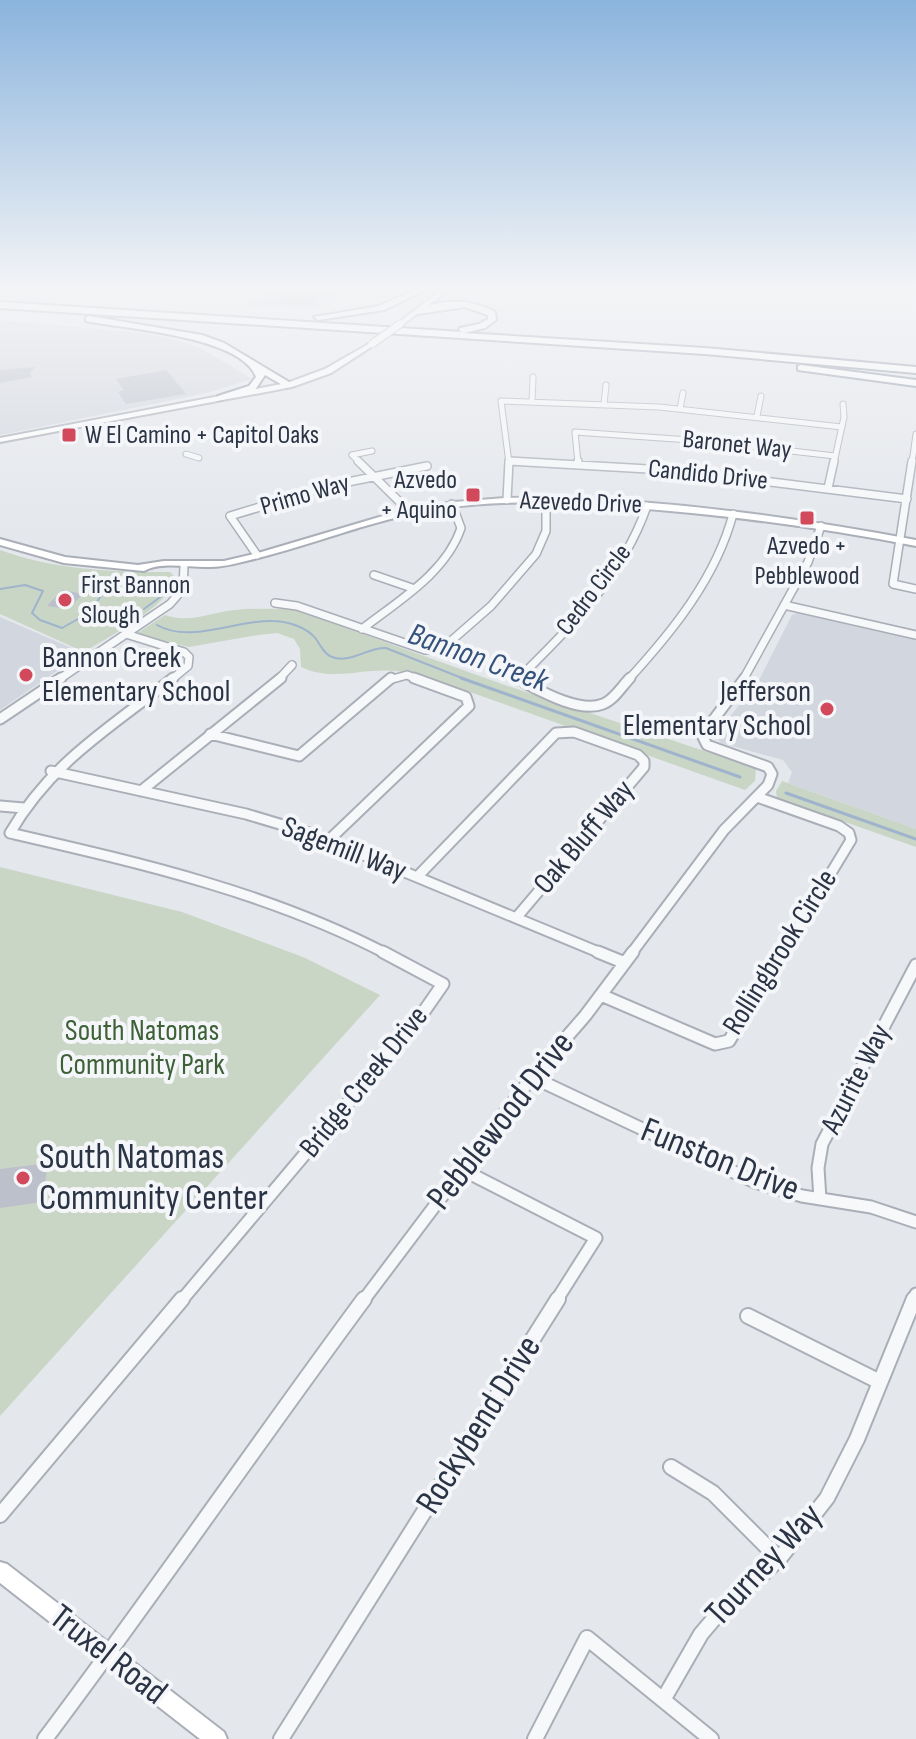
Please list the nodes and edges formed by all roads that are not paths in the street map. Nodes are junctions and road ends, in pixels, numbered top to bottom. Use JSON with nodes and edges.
{"nodes":[{"id":1,"x":259,"y":371,"type":"edge"},
{"id":2,"x":266,"y":371,"type":"edge"},
{"id":3,"x":328,"y":371,"type":"edge"},
{"id":4,"x":836,"y":371,"type":"edge"},
{"id":5,"x":533,"y":377,"type":"dead end"},
{"id":6,"x":916,"y":380,"type":"edge"},
{"id":7,"x":289,"y":385,"type":"junction"},
{"id":8,"x":606,"y":385,"type":"dead end"},
{"id":9,"x":683,"y":393,"type":"dead end"},
{"id":10,"x":761,"y":396,"type":"dead end"},
{"id":11,"x":221,"y":398,"type":"junction"},
{"id":12,"x":532,"y":401,"type":"junction"},
{"id":13,"x":604,"y":404,"type":"junction"},
{"id":14,"x":843,"y":404,"type":"dead end"},
{"id":15,"x":680,"y":409,"type":"junction"},
{"id":16,"x":757,"y":416,"type":"junction"},
{"id":17,"x":842,"y":427,"type":"junction"},
{"id":18,"x":916,"y":434,"type":"edge"},
{"id":19,"x":0,"y":443,"type":"edge"},
{"id":20,"x":372,"y":451,"type":"dead end"},
{"id":21,"x":186,"y":454,"type":"dead end"},
{"id":22,"x":835,"y":456,"type":"junction"},
{"id":23,"x":199,"y":458,"type":"dead end"},
{"id":24,"x":509,"y":461,"type":"junction"},
{"id":25,"x":578,"y":464,"type":"junction"},
{"id":26,"x":427,"y":466,"type":"dead end"},
{"id":27,"x":373,"y":477,"type":"junction"},
{"id":28,"x":828,"y":488,"type":"junction"},
{"id":29,"x":907,"y":499,"type":"junction"},
{"id":30,"x":507,"y":500,"type":"junction"},
{"id":31,"x":546,"y":500,"type":"junction"},
{"id":32,"x":452,"y":504,"type":"junction"},
{"id":33,"x":647,"y":506,"type":"junction"},
{"id":34,"x":409,"y":511,"type":"junction"},
{"id":35,"x":733,"y":514,"type":"junction"},
{"id":36,"x":821,"y":526,"type":"junction"},
{"id":37,"x":901,"y":540,"type":"junction"},
{"id":38,"x":0,"y":542,"type":"edge"},
{"id":39,"x":916,"y":543,"type":"edge"},
{"id":40,"x":254,"y":556,"type":"junction"},
{"id":41,"x":184,"y":566,"type":"junction"},
{"id":42,"x":374,"y":575,"type":"dead end"},
{"id":43,"x":412,"y":588,"type":"junction"},
{"id":44,"x":916,"y":589,"type":"edge"},
{"id":45,"x":275,"y":603,"type":"dead end"},
{"id":46,"x":784,"y":605,"type":"junction"},
{"id":47,"x":362,"y":629,"type":"junction"},
{"id":48,"x":126,"y":634,"type":"junction"},
{"id":49,"x":916,"y":635,"type":"edge"},
{"id":50,"x":292,"y":665,"type":"dead end"},
{"id":51,"x":0,"y":719,"type":"edge"},
{"id":52,"x":210,"y":734,"type":"junction"},
{"id":53,"x":51,"y":771,"type":"junction"},
{"id":54,"x":141,"y":791,"type":"junction"},
{"id":55,"x":757,"y":797,"type":"junction"},
{"id":56,"x":0,"y":806,"type":"edge"},
{"id":57,"x":24,"y":808,"type":"junction"},
{"id":58,"x":329,"y":840,"type":"junction"},
{"id":59,"x":417,"y":877,"type":"junction"},
{"id":60,"x":516,"y":918,"type":"junction"},
{"id":61,"x":625,"y":963,"type":"junction"},
{"id":62,"x":916,"y":965,"type":"edge"},
{"id":63,"x":601,"y":995,"type":"junction"},
{"id":64,"x":532,"y":1077,"type":"junction"},
{"id":65,"x":461,"y":1169,"type":"junction"},
{"id":66,"x":820,"y":1199,"type":"junction"},
{"id":67,"x":916,"y":1222,"type":"edge"},
{"id":68,"x":916,"y":1294,"type":"edge"},
{"id":69,"x":748,"y":1316,"type":"dead end"},
{"id":70,"x":880,"y":1382,"type":"junction"},
{"id":71,"x":671,"y":1467,"type":"dead end"},
{"id":72,"x":0,"y":1515,"type":"edge"},
{"id":73,"x":779,"y":1559,"type":"junction"},
{"id":74,"x":0,"y":1571,"type":"edge"},
{"id":75,"x":107,"y":1653,"type":"junction"},
{"id":76,"x":663,"y":1700,"type":"junction"},
{"id":77,"x":45,"y":1739,"type":"edge"},
{"id":78,"x":217,"y":1739,"type":"edge"},
{"id":79,"x":281,"y":1739,"type":"edge"},
{"id":80,"x":535,"y":1739,"type":"edge"},
{"id":81,"x":711,"y":1739,"type":"edge"}],
"edges":[{"from":1,"to":11,"type":"highway"},
{"from":2,"to":7,"type":"highway"},
{"from":3,"to":7,"type":"main road","bridge":true},
{"from":4,"to":6,"type":"highway"},
{"from":5,"to":12,"type":"street"},
{"from":7,"to":11,"type":"main road"},
{"from":7,"to":19,"type":"main road"},
{"from":8,"to":13,"type":"street"},
{"from":9,"to":15,"type":"street"},
{"from":10,"to":16,"type":"street"},
{"from":11,"to":19,"type":"main road"},
{"from":12,"to":13,"type":"street"},
{"from":12,"to":24,"type":"street"},
{"from":13,"to":15,"type":"street"},
{"from":14,"to":17,"type":"street"},
{"from":15,"to":16,"type":"street"},
{"from":16,"to":17,"type":"street"},
{"from":17,"to":22,"type":"street"},
{"from":18,"to":29,"type":"street"},
{"from":20,"to":27,"type":"street"},
{"from":21,"to":23,"type":"street"},
{"from":22,"to":25,"type":"street","name":"Baronet Way"},
{"from":22,"to":28,"type":"street"},
{"from":24,"to":25,"type":"street","name":"Candido Drive"},
{"from":24,"to":30,"type":"street"},
{"from":25,"to":28,"type":"street","name":"Candido Drive"},
{"from":26,"to":27,"type":"street","name":"Primo Way"},
{"from":27,"to":34,"type":"street"},
{"from":27,"to":40,"type":"street","name":"Primo Way"},
{"from":28,"to":29,"type":"street","name":"Candido Drive"},
{"from":29,"to":37,"type":"street"},
{"from":30,"to":31,"type":"main road","name":"Azevedo Drive"},
{"from":30,"to":32,"type":"main road","name":"Azevedo Drive"},
{"from":31,"to":33,"type":"main road","name":"Azevedo Drive"},
{"from":31,"to":47,"type":"street"},
{"from":32,"to":34,"type":"main road","name":"Azevedo Drive"},
{"from":32,"to":43,"type":"street"},
{"from":33,"to":35,"type":"main road","name":"Azevedo Drive"},
{"from":33,"to":35,"type":"street","name":"Cedro Circle"},
{"from":34,"to":40,"type":"main road","name":"Azevedo Drive"},
{"from":35,"to":36,"type":"main road","name":"Azevedo Drive"},
{"from":36,"to":37,"type":"main road","name":"Azevedo Drive"},
{"from":36,"to":46,"type":"street"},
{"from":37,"to":39,"type":"main road","name":"Azevedo Drive"},
{"from":37,"to":44,"type":"street"},
{"from":38,"to":41,"type":"main road","name":"Azevedo Drive"},
{"from":40,"to":41,"type":"main road","name":"Azevedo Drive"},
{"from":41,"to":48,"type":"street"},
{"from":42,"to":43,"type":"street"},
{"from":43,"to":47,"type":"street"},
{"from":45,"to":47,"type":"street"},
{"from":46,"to":49,"type":"street"},
{"from":46,"to":55,"type":"street"},
{"from":48,"to":51,"type":"street"},
{"from":48,"to":53,"type":"street"},
{"from":50,"to":52,"type":"street"},
{"from":52,"to":54,"type":"street"},
{"from":52,"to":58,"type":"street"},
{"from":53,"to":54,"type":"street","name":"Sagemill Way"},
{"from":53,"to":57,"type":"street"},
{"from":54,"to":58,"type":"street","name":"Sagemill Way"},
{"from":55,"to":61,"type":"street","name":"Pebblewood Drive"},
{"from":55,"to":63,"type":"street","name":"Rollingbrook Circle"},
{"from":56,"to":57,"type":"street"},
{"from":57,"to":72,"type":"street","name":"Bridge Creek Drive"},
{"from":58,"to":59,"type":"street","name":"Sagemill Way"},
{"from":59,"to":60,"type":"street","name":"Sagemill Way"},
{"from":59,"to":60,"type":"street","name":"Oak Bluff Way"},
{"from":60,"to":61,"type":"street","name":"Sagemill Way"},
{"from":61,"to":63,"type":"street","name":"Pebblewood Drive"},
{"from":62,"to":66,"type":"street","name":"Azurite Way"},
{"from":63,"to":64,"type":"street","name":"Pebblewood Drive"},
{"from":64,"to":65,"type":"street","name":"Pebblewood Drive"},
{"from":64,"to":66,"type":"street","name":"Funston Drive"},
{"from":65,"to":75,"type":"street","name":"Pebblewood Drive"},
{"from":65,"to":79,"type":"street","name":"Rockybend Drive"},
{"from":66,"to":67,"type":"street","name":"Funston Drive"},
{"from":68,"to":70,"type":"street","name":"Tourney Way"},
{"from":69,"to":70,"type":"street"},
{"from":70,"to":73,"type":"street","name":"Tourney Way"},
{"from":71,"to":73,"type":"street"},
{"from":73,"to":76,"type":"street","name":"Tourney Way"},
{"from":74,"to":75,"type":"main road","name":"Truxel Road"},
{"from":75,"to":77,"type":"street","name":"Pebblewood Drive"},
{"from":75,"to":78,"type":"main road","name":"Truxel Road"},
{"from":76,"to":80,"type":"street"},
{"from":76,"to":81,"type":"street"}]}
